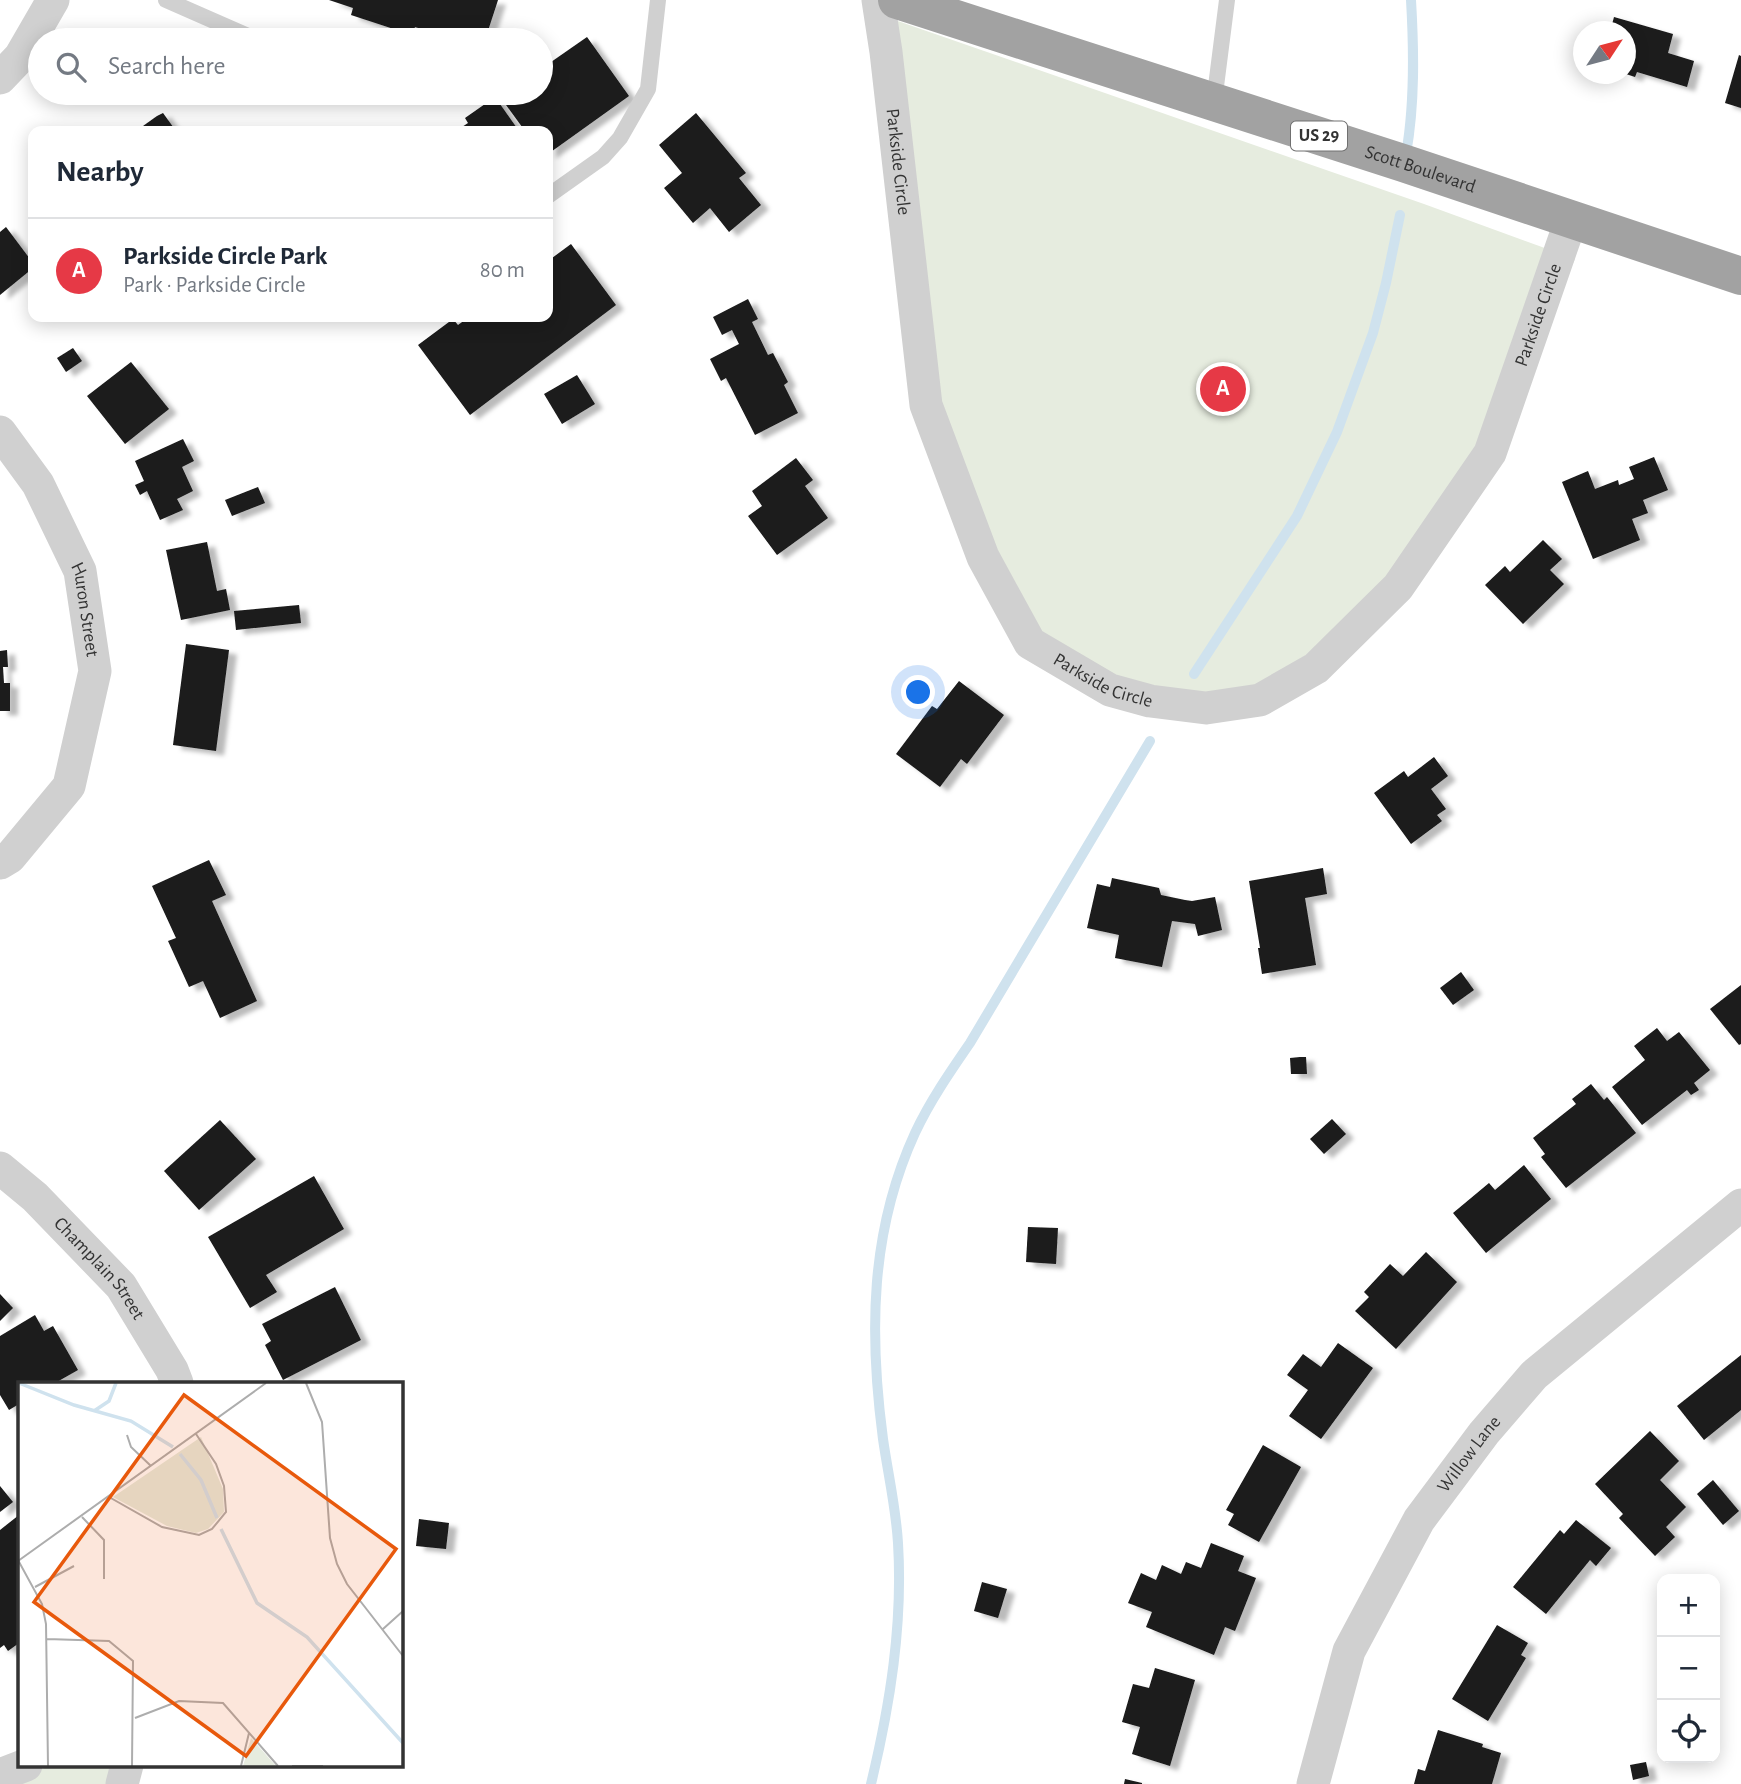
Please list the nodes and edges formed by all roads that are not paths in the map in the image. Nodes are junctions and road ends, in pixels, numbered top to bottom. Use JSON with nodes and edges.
{"nodes":[{"id":1,"x":54,"y":0,"type":"edge"},
{"id":2,"x":166,"y":0,"type":"edge"},
{"id":3,"x":658,"y":0,"type":"edge"},
{"id":4,"x":877,"y":0,"type":"edge"},
{"id":5,"x":897,"y":0,"type":"edge"},
{"id":6,"x":1227,"y":0,"type":"edge"},
{"id":7,"x":37,"y":28,"type":"edge"},
{"id":8,"x":230,"y":28,"type":"edge"},
{"id":9,"x":28,"y":44,"type":"edge"},
{"id":10,"x":0,"y":78,"type":"edge"},
{"id":11,"x":1214,"y":102,"type":"junction"},
{"id":12,"x":553,"y":192,"type":"edge"},
{"id":13,"x":1571,"y":220,"type":"junction"},
{"id":14,"x":1741,"y":275,"type":"edge"},
{"id":15,"x":0,"y":432,"type":"edge"},
{"id":16,"x":0,"y":863,"type":"edge"},
{"id":17,"x":0,"y":1168,"type":"edge"},
{"id":18,"x":1741,"y":1205,"type":"edge"},
{"id":19,"x":177,"y":1382,"type":"edge"},
{"id":20,"x":23,"y":1766,"type":"edge"},
{"id":21,"x":127,"y":1766,"type":"edge"},
{"id":22,"x":0,"y":1775,"type":"edge"},
{"id":23,"x":122,"y":1784,"type":"edge"},
{"id":24,"x":1313,"y":1784,"type":"edge"}],
"edges":[{"from":1,"to":7,"type":"street"},
{"from":2,"to":8,"type":"lane"},
{"from":3,"to":12,"type":"lane"},
{"from":4,"to":13,"type":"street","name":"Parkside Circle"},
{"from":5,"to":11,"type":"highway","name":"Scott Boulevard","number":"US 29"},
{"from":6,"to":11,"type":"lane"},
{"from":9,"to":10,"type":"street"},
{"from":11,"to":13,"type":"highway","name":"Scott Boulevard","number":"US 29"},
{"from":13,"to":14,"type":"highway","name":"Scott Boulevard","number":"US 29"},
{"from":15,"to":16,"type":"street","name":"Huron Street"},
{"from":17,"to":19,"type":"street","name":"Champlain Street"},
{"from":18,"to":24,"type":"street","name":"Willow Lane"},
{"from":20,"to":22,"type":"street"},
{"from":21,"to":23,"type":"street"}]}
